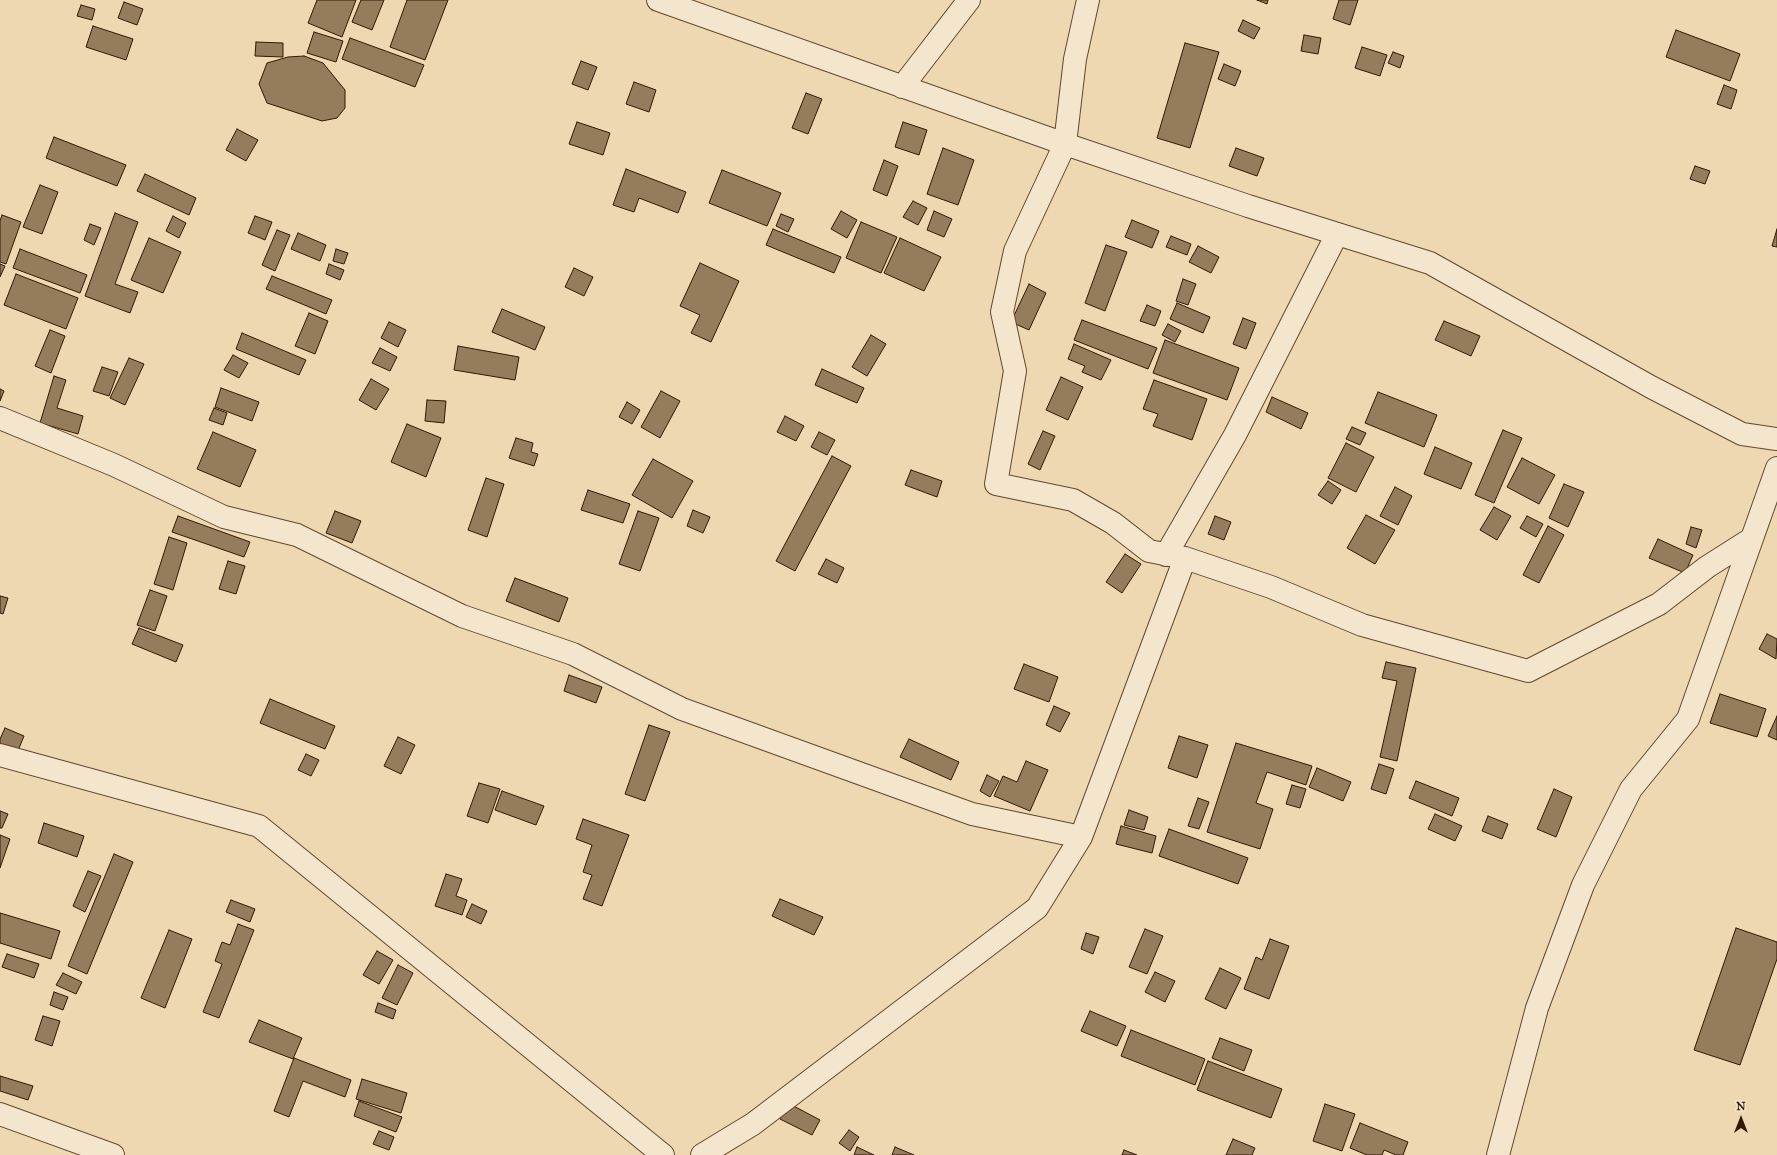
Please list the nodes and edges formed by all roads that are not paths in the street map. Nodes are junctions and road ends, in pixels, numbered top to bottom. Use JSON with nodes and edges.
{"nodes":[{"id":1,"x":658,"y":0,"type":"edge"},
{"id":2,"x":969,"y":0,"type":"edge"},
{"id":3,"x":1088,"y":0,"type":"edge"},
{"id":4,"x":902,"y":87,"type":"junction"},
{"id":5,"x":1065,"y":144,"type":"junction"},
{"id":6,"x":1337,"y":234,"type":"junction"},
{"id":7,"x":0,"y":418,"type":"edge"},
{"id":8,"x":1777,"y":439,"type":"edge"},
{"id":9,"x":1777,"y":468,"type":"edge"},
{"id":10,"x":1751,"y":539,"type":"junction"},
{"id":11,"x":1176,"y":556,"type":"junction"},
{"id":12,"x":0,"y":754,"type":"edge"},
{"id":13,"x":1081,"y":837,"type":"junction"},
{"id":14,"x":0,"y":1114,"type":"edge"},
{"id":15,"x":113,"y":1155,"type":"edge"},
{"id":16,"x":663,"y":1155,"type":"edge"},
{"id":17,"x":702,"y":1155,"type":"edge"},
{"id":18,"x":1498,"y":1155,"type":"edge"}],
"edges":[{"from":1,"to":4,"type":"street"},
{"from":2,"to":4,"type":"street"},
{"from":3,"to":5,"type":"street"},
{"from":4,"to":5,"type":"street"},
{"from":5,"to":6,"type":"street"},
{"from":5,"to":11,"type":"street"},
{"from":6,"to":8,"type":"street"},
{"from":6,"to":11,"type":"street"},
{"from":7,"to":13,"type":"street"},
{"from":9,"to":10,"type":"street"},
{"from":10,"to":11,"type":"street"},
{"from":10,"to":18,"type":"street"},
{"from":11,"to":13,"type":"street"},
{"from":12,"to":16,"type":"street"},
{"from":13,"to":17,"type":"street"},
{"from":14,"to":15,"type":"street"}]}
